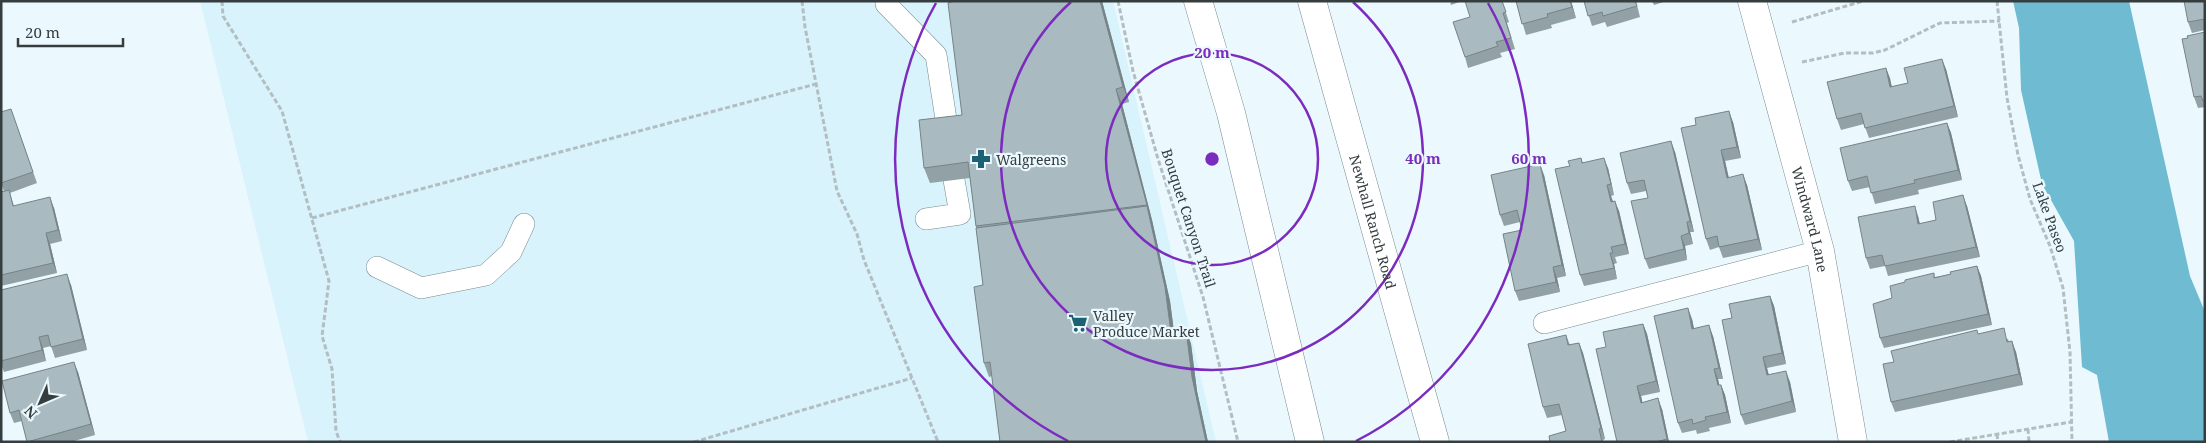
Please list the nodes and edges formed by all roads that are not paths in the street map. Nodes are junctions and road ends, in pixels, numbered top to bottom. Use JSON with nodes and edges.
{"nodes":[{"id":1,"x":1198,"y":1,"type":"edge"},
{"id":2,"x":1312,"y":1,"type":"edge"},
{"id":3,"x":1752,"y":1,"type":"edge"},
{"id":4,"x":886,"y":4,"type":"dead end"},
{"id":5,"x":948,"y":132,"type":"edge"},
{"id":6,"x":954,"y":180,"type":"edge"},
{"id":7,"x":926,"y":218,"type":"dead end"},
{"id":8,"x":524,"y":224,"type":"dead end"},
{"id":9,"x":1820,"y":251,"type":"junction"},
{"id":10,"x":377,"y":267,"type":"dead end"},
{"id":11,"x":1544,"y":323,"type":"dead end"},
{"id":12,"x":1310,"y":442,"type":"edge"},
{"id":13,"x":1435,"y":442,"type":"edge"},
{"id":14,"x":1853,"y":442,"type":"edge"}],
"edges":[{"from":1,"to":12,"type":"main road"},
{"from":2,"to":13,"type":"main road","name":"Newhall Ranch Road"},
{"from":3,"to":9,"type":"main road","name":"Windward Lane"},
{"from":4,"to":5,"type":"lane"},
{"from":6,"to":7,"type":"lane"},
{"from":8,"to":10,"type":"lane"},
{"from":9,"to":11,"type":"lane"},
{"from":9,"to":14,"type":"main road","name":"Windward Lane"}]}
